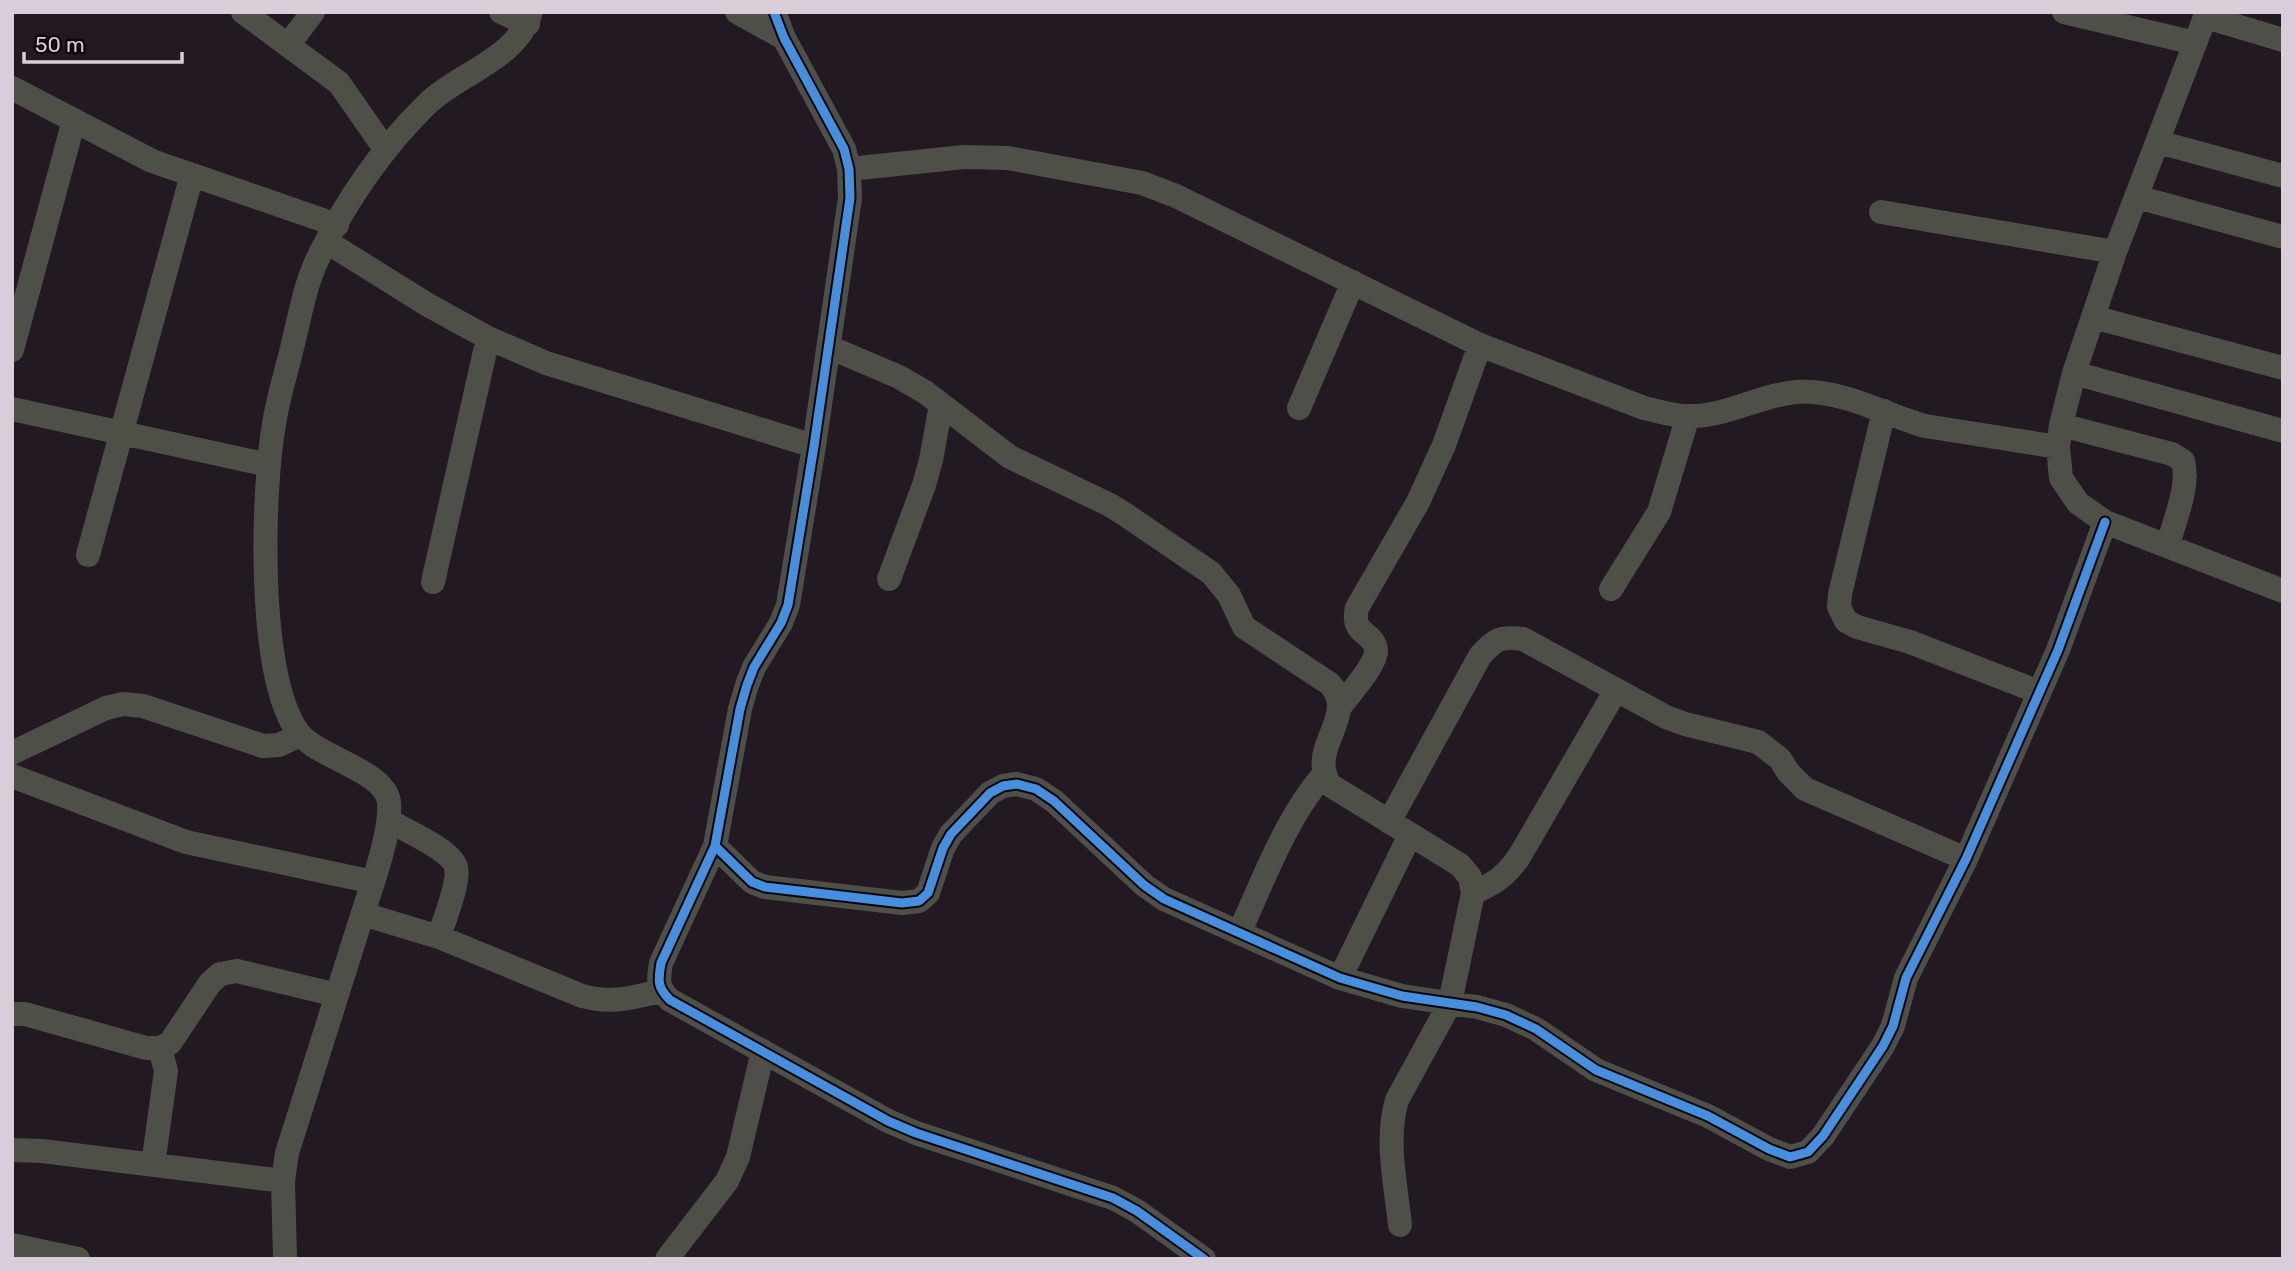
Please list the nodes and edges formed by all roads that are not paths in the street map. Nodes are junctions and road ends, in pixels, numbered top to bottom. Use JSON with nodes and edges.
{"nodes":[{"id":1,"x":243,"y":12,"type":"edge"},
{"id":2,"x":313,"y":12,"type":"edge"},
{"id":3,"x":501,"y":12,"type":"edge"},
{"id":4,"x":737,"y":12,"type":"edge"},
{"id":5,"x":775,"y":12,"type":"edge"},
{"id":6,"x":2064,"y":12,"type":"edge"},
{"id":7,"x":2206,"y":14,"type":"edge"},
{"id":8,"x":530,"y":18,"type":"edge"},
{"id":9,"x":784,"y":38,"type":"junction"},
{"id":10,"x":2283,"y":40,"type":"edge"},
{"id":11,"x":2195,"y":43,"type":"junction"},
{"id":12,"x":289,"y":45,"type":"junction"},
{"id":13,"x":12,"y":88,"type":"edge"},
{"id":14,"x":74,"y":120,"type":"junction"},
{"id":15,"x":2158,"y":142,"type":"junction"},
{"id":16,"x":385,"y":149,"type":"junction"},
{"id":17,"x":849,"y":169,"type":"junction"},
{"id":18,"x":192,"y":175,"type":"junction"},
{"id":19,"x":2283,"y":176,"type":"edge"},
{"id":20,"x":2137,"y":197,"type":"junction"},
{"id":21,"x":1881,"y":212,"type":"dead end"},
{"id":22,"x":332,"y":233,"type":"junction"},
{"id":23,"x":2283,"y":237,"type":"edge"},
{"id":24,"x":2115,"y":252,"type":"junction"},
{"id":25,"x":1353,"y":282,"type":"junction"},
{"id":26,"x":2093,"y":317,"type":"junction"},
{"id":27,"x":488,"y":338,"type":"junction"},
{"id":28,"x":1480,"y":345,"type":"junction"},
{"id":29,"x":829,"y":347,"type":"junction"},
{"id":30,"x":12,"y":350,"type":"edge"},
{"id":31,"x":2283,"y":368,"type":"edge"},
{"id":32,"x":2074,"y":373,"type":"junction"},
{"id":33,"x":941,"y":405,"type":"junction"},
{"id":34,"x":1299,"y":408,"type":"dead end"},
{"id":35,"x":12,"y":409,"type":"edge"},
{"id":36,"x":1884,"y":411,"type":"junction"},
{"id":37,"x":1688,"y":416,"type":"junction"},
{"id":38,"x":2283,"y":431,"type":"edge"},
{"id":39,"x":122,"y":433,"type":"junction"},
{"id":40,"x":2059,"y":436,"type":"junction"},
{"id":41,"x":814,"y":446,"type":"junction"},
{"id":42,"x":269,"y":464,"type":"junction"},
{"id":43,"x":2105,"y":522,"type":"junction"},
{"id":44,"x":2168,"y":546,"type":"junction"},
{"id":45,"x":89,"y":555,"type":"dead end"},
{"id":46,"x":890,"y":579,"type":"dead end"},
{"id":47,"x":433,"y":582,"type":"dead end"},
{"id":48,"x":1611,"y":589,"type":"dead end"},
{"id":49,"x":2283,"y":592,"type":"edge"},
{"id":50,"x":1616,"y":690,"type":"junction"},
{"id":51,"x":2039,"y":692,"type":"junction"},
{"id":52,"x":1339,"y":708,"type":"junction"},
{"id":53,"x":300,"y":735,"type":"junction"},
{"id":54,"x":12,"y":753,"type":"edge"},
{"id":55,"x":1323,"y":775,"type":"junction"},
{"id":56,"x":12,"y":776,"type":"edge"},
{"id":57,"x":389,"y":821,"type":"junction"},
{"id":58,"x":1400,"y":828,"type":"junction"},
{"id":59,"x":715,"y":846,"type":"junction"},
{"id":60,"x":1966,"y":859,"type":"junction"},
{"id":61,"x":373,"y":882,"type":"junction"},
{"id":62,"x":1473,"y":893,"type":"junction"},
{"id":63,"x":363,"y":914,"type":"junction"},
{"id":64,"x":1240,"y":933,"type":"junction"},
{"id":65,"x":439,"y":937,"type":"junction"},
{"id":66,"x":1340,"y":978,"type":"junction"},
{"id":67,"x":661,"y":990,"type":"junction"},
{"id":68,"x":337,"y":995,"type":"junction"},
{"id":69,"x":1450,"y":1003,"type":"junction"},
{"id":70,"x":12,"y":1014,"type":"edge"},
{"id":71,"x":160,"y":1048,"type":"junction"},
{"id":72,"x":763,"y":1051,"type":"junction"},
{"id":73,"x":15,"y":1147,"type":"edge"},
{"id":74,"x":153,"y":1166,"type":"junction"},
{"id":75,"x":283,"y":1181,"type":"junction"},
{"id":76,"x":1400,"y":1225,"type":"dead end"},
{"id":77,"x":12,"y":1245,"type":"edge"},
{"id":78,"x":78,"y":1259,"type":"edge"},
{"id":79,"x":285,"y":1259,"type":"edge"},
{"id":80,"x":667,"y":1259,"type":"edge"},
{"id":81,"x":1203,"y":1259,"type":"edge"}],
"edges":[{"from":1,"to":12,"type":"street"},
{"from":2,"to":12,"type":"street"},
{"from":3,"to":8,"type":"street"},
{"from":4,"to":9,"type":"street"},
{"from":5,"to":9,"type":"street"},
{"from":6,"to":11,"type":"street"},
{"from":7,"to":10,"type":"street"},
{"from":7,"to":11,"type":"street"},
{"from":8,"to":16,"type":"street"},
{"from":9,"to":17,"type":"street"},
{"from":11,"to":15,"type":"street"},
{"from":12,"to":16,"type":"street"},
{"from":13,"to":14,"type":"street"},
{"from":14,"to":18,"type":"street"},
{"from":14,"to":30,"type":"street"},
{"from":15,"to":19,"type":"street"},
{"from":15,"to":20,"type":"street"},
{"from":16,"to":22,"type":"street"},
{"from":17,"to":25,"type":"street"},
{"from":17,"to":29,"type":"street"},
{"from":18,"to":22,"type":"street"},
{"from":18,"to":39,"type":"street"},
{"from":20,"to":23,"type":"street"},
{"from":20,"to":24,"type":"street"},
{"from":21,"to":24,"type":"street"},
{"from":22,"to":27,"type":"street"},
{"from":22,"to":42,"type":"street"},
{"from":24,"to":26,"type":"street"},
{"from":25,"to":28,"type":"street"},
{"from":25,"to":34,"type":"street"},
{"from":26,"to":31,"type":"street"},
{"from":26,"to":32,"type":"street"},
{"from":27,"to":41,"type":"street"},
{"from":27,"to":47,"type":"street"},
{"from":28,"to":37,"type":"street"},
{"from":28,"to":52,"type":"street"},
{"from":29,"to":33,"type":"street"},
{"from":29,"to":41,"type":"street"},
{"from":32,"to":38,"type":"street"},
{"from":32,"to":40,"type":"street"},
{"from":33,"to":46,"type":"street"},
{"from":33,"to":52,"type":"street"},
{"from":35,"to":39,"type":"street"},
{"from":36,"to":37,"type":"street"},
{"from":36,"to":40,"type":"street"},
{"from":36,"to":51,"type":"street"},
{"from":37,"to":48,"type":"street"},
{"from":39,"to":42,"type":"street"},
{"from":39,"to":45,"type":"street"},
{"from":40,"to":43,"type":"street"},
{"from":40,"to":44,"type":"street"},
{"from":41,"to":59,"type":"street"},
{"from":42,"to":53,"type":"street"},
{"from":43,"to":44,"type":"street"},
{"from":43,"to":51,"type":"street"},
{"from":44,"to":49,"type":"street"},
{"from":50,"to":58,"type":"street"},
{"from":50,"to":60,"type":"street"},
{"from":50,"to":62,"type":"street"},
{"from":51,"to":60,"type":"street"},
{"from":52,"to":55,"type":"street"},
{"from":53,"to":54,"type":"street"},
{"from":53,"to":57,"type":"street"},
{"from":55,"to":58,"type":"street"},
{"from":55,"to":64,"type":"street"},
{"from":56,"to":61,"type":"street"},
{"from":57,"to":61,"type":"street"},
{"from":57,"to":65,"type":"street"},
{"from":58,"to":62,"type":"street"},
{"from":58,"to":66,"type":"street"},
{"from":59,"to":64,"type":"street"},
{"from":59,"to":67,"type":"street"},
{"from":60,"to":69,"type":"street"},
{"from":61,"to":63,"type":"street"},
{"from":62,"to":69,"type":"street"},
{"from":63,"to":65,"type":"street"},
{"from":63,"to":68,"type":"street"},
{"from":64,"to":66,"type":"street"},
{"from":65,"to":67,"type":"street"},
{"from":66,"to":69,"type":"street"},
{"from":67,"to":72,"type":"street"},
{"from":68,"to":71,"type":"street"},
{"from":68,"to":75,"type":"street"},
{"from":69,"to":76,"type":"street"},
{"from":70,"to":71,"type":"street"},
{"from":71,"to":74,"type":"street"},
{"from":72,"to":80,"type":"street"},
{"from":72,"to":81,"type":"street"},
{"from":73,"to":74,"type":"street"},
{"from":74,"to":75,"type":"street"},
{"from":75,"to":79,"type":"street"},
{"from":77,"to":78,"type":"street"}]}
